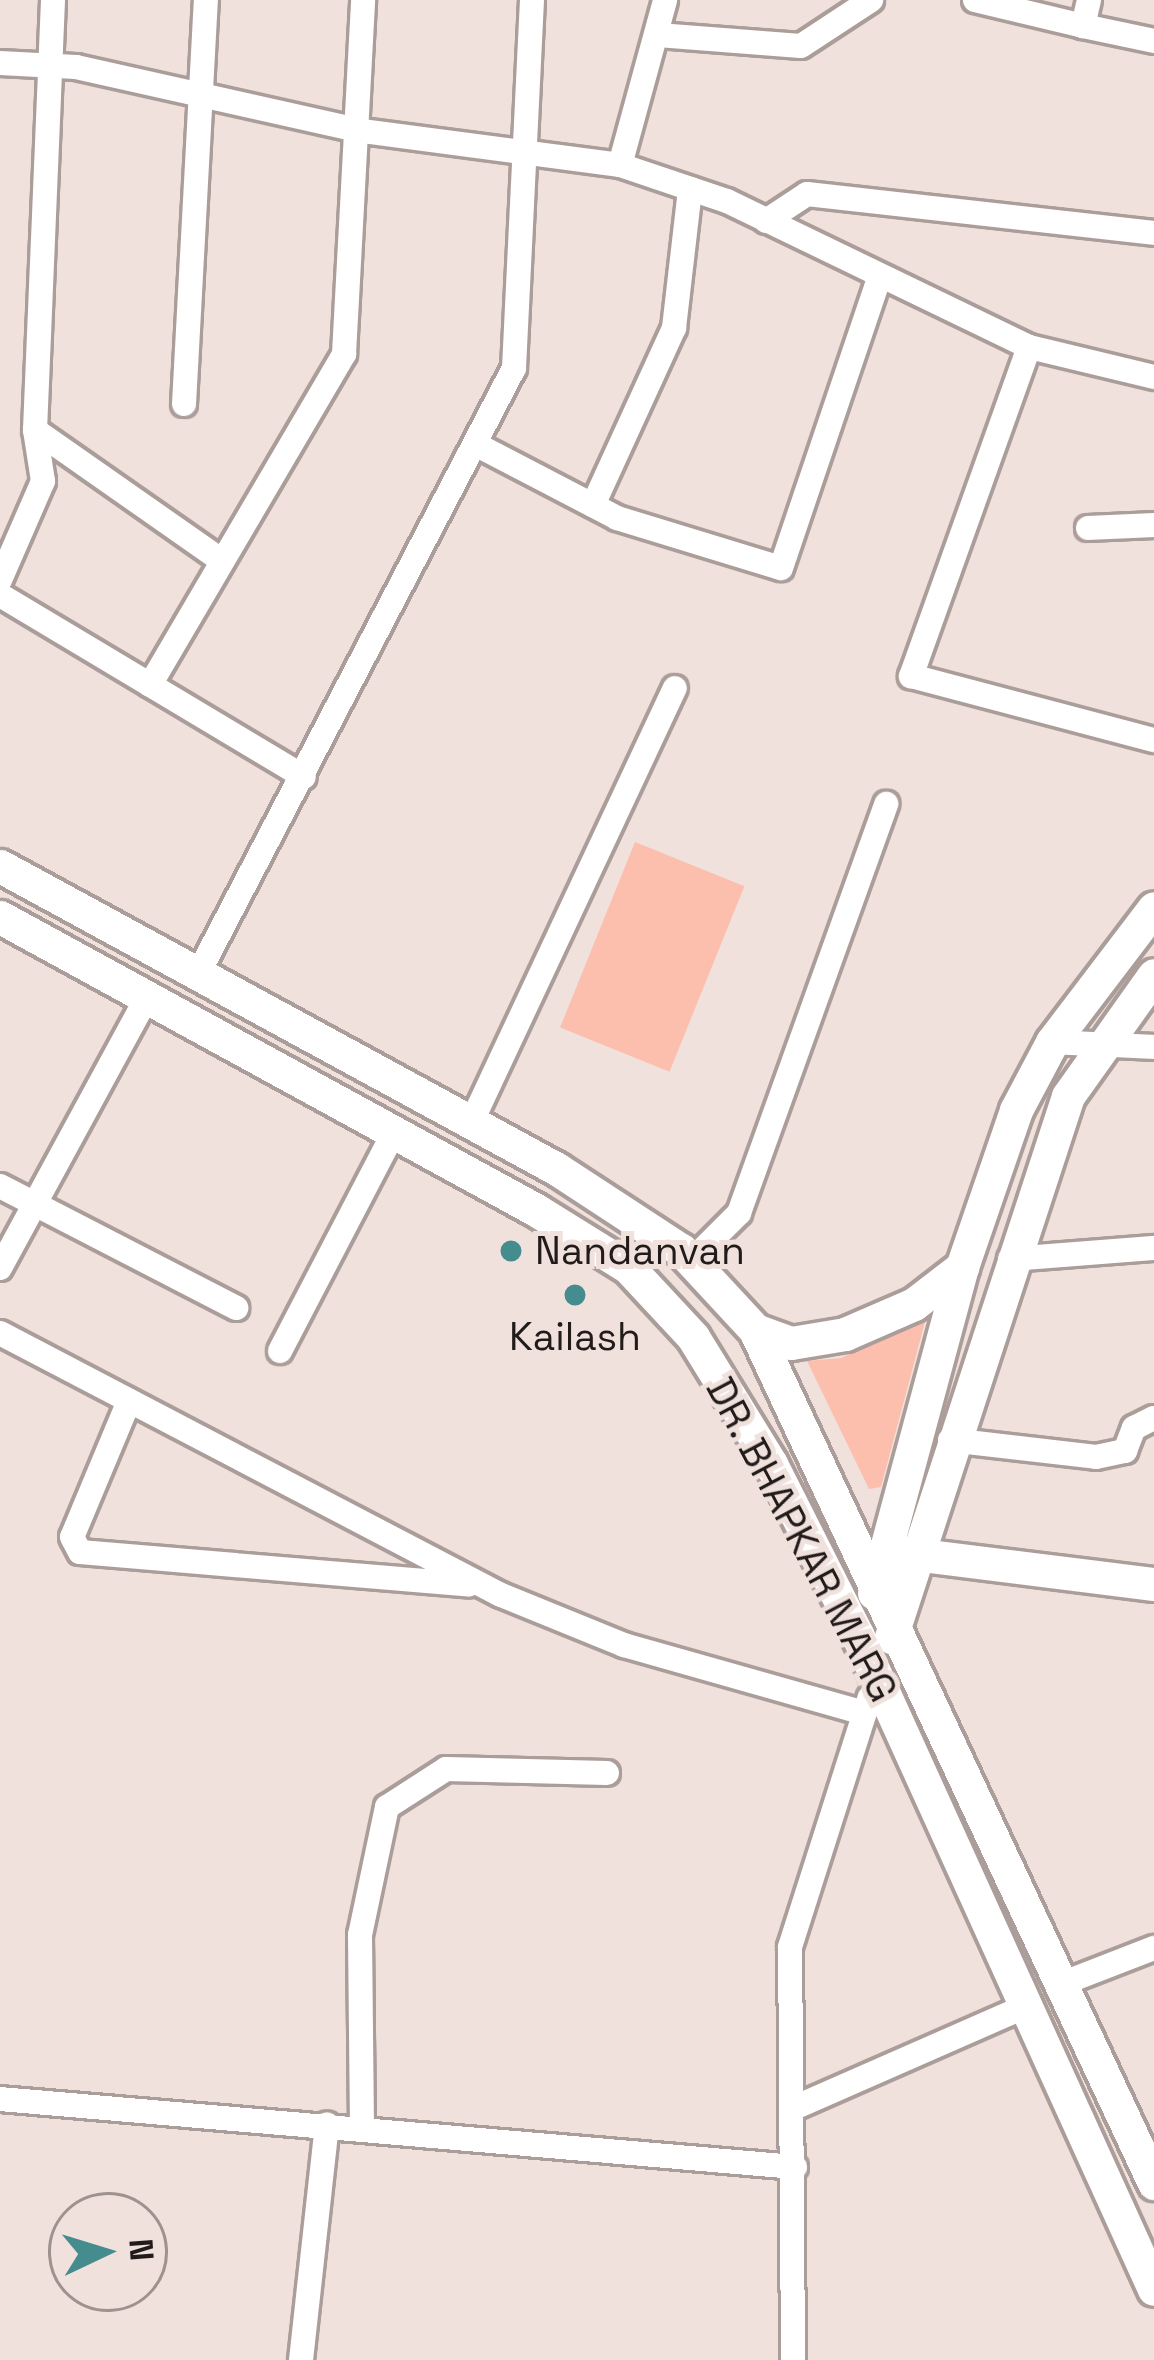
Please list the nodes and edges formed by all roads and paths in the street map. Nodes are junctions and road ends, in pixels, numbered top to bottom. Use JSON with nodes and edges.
{"nodes":[{"id":1,"x":53,"y":0,"type":"edge"},
{"id":2,"x":206,"y":0,"type":"edge"},
{"id":3,"x":363,"y":0,"type":"edge"},
{"id":4,"x":532,"y":0,"type":"edge"},
{"id":5,"x":665,"y":0,"type":"edge"},
{"id":6,"x":871,"y":0,"type":"edge"},
{"id":7,"x":975,"y":0,"type":"edge"},
{"id":8,"x":1089,"y":0,"type":"edge"},
{"id":9,"x":1083,"y":26,"type":"junction"},
{"id":10,"x":658,"y":35,"type":"junction"},
{"id":11,"x":1154,"y":41,"type":"edge"},
{"id":12,"x":0,"y":62,"type":"edge"},
{"id":13,"x":53,"y":65,"type":"junction"},
{"id":14,"x":200,"y":91,"type":"junction"},
{"id":15,"x":362,"y":131,"type":"junction"},
{"id":16,"x":528,"y":157,"type":"junction"},
{"id":17,"x":620,"y":165,"type":"junction"},
{"id":18,"x":690,"y":189,"type":"junction"},
{"id":19,"x":766,"y":221,"type":"junction"},
{"id":20,"x":1154,"y":233,"type":"edge"},
{"id":21,"x":880,"y":276,"type":"junction"},
{"id":22,"x":1029,"y":347,"type":"junction"},
{"id":23,"x":1154,"y":377,"type":"edge"},
{"id":24,"x":184,"y":404,"type":"dead end"},
{"id":25,"x":34,"y":430,"type":"junction"},
{"id":26,"x":475,"y":444,"type":"junction"},
{"id":27,"x":593,"y":506,"type":"junction"},
{"id":28,"x":1154,"y":525,"type":"edge"},
{"id":29,"x":1088,"y":528,"type":"dead end"},
{"id":30,"x":221,"y":560,"type":"junction"},
{"id":31,"x":0,"y":580,"type":"edge"},
{"id":32,"x":0,"y":596,"type":"edge"},
{"id":33,"x":151,"y":685,"type":"junction"},
{"id":34,"x":675,"y":688,"type":"dead end"},
{"id":35,"x":1154,"y":740,"type":"edge"},
{"id":36,"x":304,"y":777,"type":"junction"},
{"id":37,"x":886,"y":804,"type":"dead end"},
{"id":38,"x":0,"y":866,"type":"edge"},
{"id":39,"x":1154,"y":908,"type":"edge"},
{"id":40,"x":0,"y":917,"type":"edge"},
{"id":41,"x":198,"y":974,"type":"junction"},
{"id":42,"x":1154,"y":975,"type":"edge"},
{"id":43,"x":147,"y":998,"type":"junction"},
{"id":44,"x":320,"y":1039,"type":"junction"},
{"id":45,"x":1052,"y":1042,"type":"junction"},
{"id":46,"x":1105,"y":1044,"type":"junction"},
{"id":47,"x":1154,"y":1047,"type":"edge"},
{"id":48,"x":298,"y":1080,"type":"junction"},
{"id":49,"x":472,"y":1121,"type":"junction"},
{"id":50,"x":394,"y":1132,"type":"junction"},
{"id":51,"x":0,"y":1186,"type":"edge"},
{"id":52,"x":35,"y":1203,"type":"junction"},
{"id":53,"x":1154,"y":1247,"type":"edge"},
{"id":54,"x":1010,"y":1259,"type":"junction"},
{"id":55,"x":692,"y":1261,"type":"junction"},
{"id":56,"x":962,"y":1267,"type":"junction"},
{"id":57,"x":0,"y":1268,"type":"edge"},
{"id":58,"x":236,"y":1308,"type":"dead end"},
{"id":59,"x":755,"y":1330,"type":"junction"},
{"id":60,"x":0,"y":1333,"type":"edge"},
{"id":61,"x":280,"y":1351,"type":"dead end"},
{"id":62,"x":129,"y":1401,"type":"junction"},
{"id":63,"x":1154,"y":1418,"type":"edge"},
{"id":64,"x":950,"y":1440,"type":"junction"},
{"id":65,"x":899,"y":1553,"type":"junction"},
{"id":66,"x":1154,"y":1584,"type":"edge"},
{"id":67,"x":484,"y":1587,"type":"junction"},
{"id":68,"x":876,"y":1588,"type":"junction"},
{"id":69,"x":894,"y":1630,"type":"junction"},
{"id":70,"x":857,"y":1634,"type":"junction"},
{"id":71,"x":876,"y":1677,"type":"junction"},
{"id":72,"x":865,"y":1713,"type":"junction"},
{"id":73,"x":607,"y":1774,"type":"dead end"},
{"id":74,"x":1154,"y":1948,"type":"edge"},
{"id":75,"x":1061,"y":1984,"type":"junction"},
{"id":76,"x":1024,"y":2007,"type":"junction"},
{"id":77,"x":0,"y":2099,"type":"edge"},
{"id":78,"x":794,"y":2108,"type":"junction"},
{"id":79,"x":327,"y":2124,"type":"junction"},
{"id":80,"x":362,"y":2127,"type":"junction"},
{"id":81,"x":795,"y":2167,"type":"junction"},
{"id":82,"x":1154,"y":2183,"type":"edge"},
{"id":83,"x":1154,"y":2289,"type":"edge"},
{"id":84,"x":301,"y":2360,"type":"edge"},
{"id":85,"x":793,"y":2360,"type":"edge"}],
"edges":[{"from":1,"to":13,"type":"street"},
{"from":2,"to":14,"type":"street"},
{"from":3,"to":15,"type":"street"},
{"from":4,"to":16,"type":"street"},
{"from":5,"to":10,"type":"street"},
{"from":6,"to":10,"type":"street"},
{"from":7,"to":9,"type":"street"},
{"from":8,"to":9,"type":"street"},
{"from":9,"to":11,"type":"street"},
{"from":10,"to":17,"type":"street"},
{"from":12,"to":13,"type":"street"},
{"from":13,"to":14,"type":"street"},
{"from":13,"to":25,"type":"street"},
{"from":14,"to":15,"type":"street"},
{"from":14,"to":24,"type":"street"},
{"from":15,"to":16,"type":"street"},
{"from":15,"to":30,"type":"street"},
{"from":16,"to":17,"type":"street"},
{"from":16,"to":26,"type":"street"},
{"from":17,"to":18,"type":"street"},
{"from":18,"to":19,"type":"street"},
{"from":18,"to":27,"type":"street"},
{"from":19,"to":20,"type":"street"},
{"from":19,"to":21,"type":"street"},
{"from":21,"to":22,"type":"street"},
{"from":21,"to":27,"type":"street"},
{"from":22,"to":23,"type":"street"},
{"from":22,"to":35,"type":"street"},
{"from":25,"to":30,"type":"street"},
{"from":25,"to":31,"type":"street"},
{"from":26,"to":27,"type":"street"},
{"from":26,"to":36,"type":"street"},
{"from":28,"to":29,"type":"street"},
{"from":30,"to":33,"type":"street"},
{"from":32,"to":33,"type":"street"},
{"from":33,"to":36,"type":"street"},
{"from":34,"to":49,"type":"street"},
{"from":36,"to":41,"type":"street"},
{"from":37,"to":55,"type":"street"},
{"from":38,"to":41,"type":"main road","name":"DR. BHAPKAR MARG"},
{"from":39,"to":45,"type":"main road"},
{"from":40,"to":43,"type":"main road","name":"DR. BHAPKAR MARG"},
{"from":41,"to":44,"type":"main road","name":"DR. BHAPKAR MARG"},
{"from":42,"to":46,"type":"main road"},
{"from":43,"to":48,"type":"main road","name":"DR. BHAPKAR MARG"},
{"from":43,"to":52,"type":"street"},
{"from":44,"to":48,"type":"main road"},
{"from":44,"to":49,"type":"main road","name":"DR. BHAPKAR MARG"},
{"from":45,"to":46,"type":"street"},
{"from":45,"to":56,"type":"main road"},
{"from":46,"to":47,"type":"street"},
{"from":46,"to":54,"type":"main road"},
{"from":48,"to":50,"type":"main road","name":"DR. BHAPKAR MARG"},
{"from":49,"to":55,"type":"main road","name":"DR. BHAPKAR MARG"},
{"from":50,"to":61,"type":"street"},
{"from":50,"to":70,"type":"main road","name":"DR. BHAPKAR MARG"},
{"from":51,"to":52,"type":"street"},
{"from":52,"to":57,"type":"street"},
{"from":52,"to":58,"type":"street"},
{"from":53,"to":54,"type":"street"},
{"from":54,"to":64,"type":"main road"},
{"from":55,"to":59,"type":"main road","name":"DR. BHAPKAR MARG"},
{"from":56,"to":59,"type":"main road"},
{"from":56,"to":65,"type":"main road"},
{"from":59,"to":68,"type":"main road","name":"DR. BHAPKAR MARG"},
{"from":60,"to":62,"type":"street"},
{"from":62,"to":67,"type":"street"},
{"from":62,"to":67,"type":"street"},
{"from":63,"to":64,"type":"street"},
{"from":64,"to":65,"type":"main road"},
{"from":65,"to":66,"type":"main road"},
{"from":65,"to":68,"type":"main road"},
{"from":65,"to":69,"type":"main road"},
{"from":67,"to":72,"type":"street"},
{"from":68,"to":69,"type":"main road","name":"DR. BHAPKAR MARG"},
{"from":68,"to":70,"type":"main road"},
{"from":69,"to":71,"type":"main road"},
{"from":69,"to":75,"type":"main road","name":"DR. BHAPKAR MARG"},
{"from":70,"to":71,"type":"main road","name":"DR. BHAPKAR MARG"},
{"from":71,"to":72,"type":"street"},
{"from":71,"to":76,"type":"main road","name":"DR. BHAPKAR MARG"},
{"from":72,"to":78,"type":"street"},
{"from":73,"to":80,"type":"street"},
{"from":74,"to":75,"type":"street"},
{"from":75,"to":82,"type":"main road","name":"DR. BHAPKAR MARG"},
{"from":76,"to":78,"type":"street"},
{"from":76,"to":83,"type":"main road","name":"DR. BHAPKAR MARG"},
{"from":77,"to":79,"type":"street"},
{"from":78,"to":81,"type":"street"},
{"from":79,"to":80,"type":"street"},
{"from":79,"to":84,"type":"street"},
{"from":80,"to":81,"type":"street"},
{"from":81,"to":85,"type":"street"}]}
